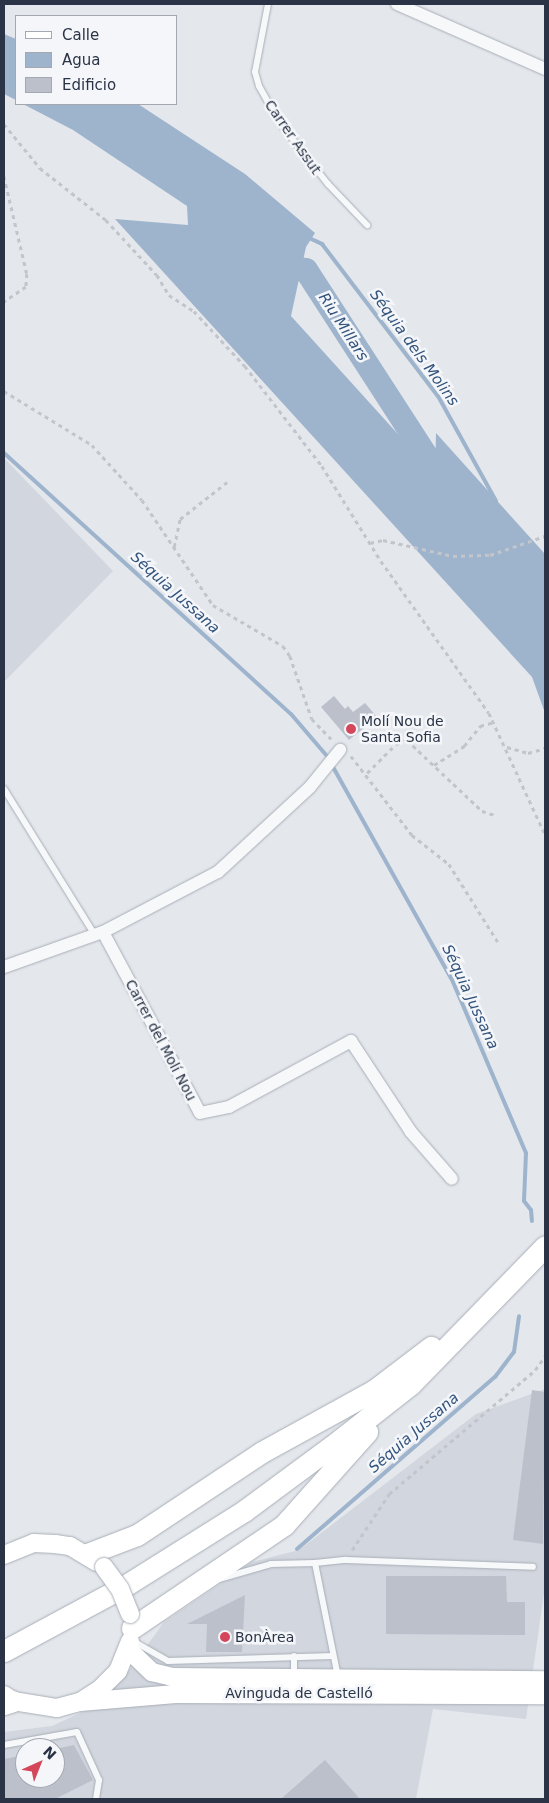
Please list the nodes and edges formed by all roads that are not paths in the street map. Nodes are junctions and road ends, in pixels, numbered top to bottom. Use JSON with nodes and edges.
{"nodes":[{"id":1,"x":268,"y":4,"type":"edge"},
{"id":2,"x":397,"y":4,"type":"edge"},
{"id":3,"x":545,"y":68,"type":"edge"},
{"id":4,"x":367,"y":225,"type":"dead end"},
{"id":5,"x":340,"y":750,"type":"road end"},
{"id":6,"x":4,"y":789,"type":"edge"},
{"id":7,"x":99,"y":934,"type":"junction"},
{"id":8,"x":4,"y":967,"type":"edge"},
{"id":9,"x":452,"y":1179,"type":"dead end"},
{"id":10,"x":545,"y":1246,"type":"edge"},
{"id":11,"x":475,"y":1322,"type":"junction"},
{"id":12,"x":411,"y":1384,"type":"junction"},
{"id":13,"x":4,"y":1555,"type":"edge"},
{"id":14,"x":95,"y":1560,"type":"junction"},
{"id":15,"x":315,"y":1563,"type":"junction"},
{"id":16,"x":533,"y":1567,"type":"dead end"},
{"id":17,"x":194,"y":1587,"type":"junction"},
{"id":18,"x":130,"y":1633,"type":"junction"},
{"id":19,"x":4,"y":1651,"type":"edge"},
{"id":20,"x":294,"y":1656,"type":"junction"},
{"id":21,"x":333,"y":1656,"type":"junction"},
{"id":22,"x":294,"y":1677,"type":"junction"},
{"id":23,"x":338,"y":1677,"type":"junction"},
{"id":24,"x":545,"y":1680,"type":"edge"},
{"id":25,"x":518,"y":1687,"type":"junction"},
{"id":26,"x":545,"y":1695,"type":"edge"},
{"id":27,"x":7,"y":1700,"type":"edge"},
{"id":28,"x":80,"y":1702,"type":"junction"},
{"id":29,"x":4,"y":1745,"type":"edge"},
{"id":30,"x":96,"y":1799,"type":"edge"}],
"edges":[{"from":1,"to":4,"type":"lane","name":"Carrer Assut"},
{"from":2,"to":3,"type":"street"},
{"from":5,"to":7,"type":"street"},
{"from":6,"to":7,"type":"lane"},
{"from":7,"to":8,"type":"street"},
{"from":7,"to":9,"type":"street","name":"Carrer del Molí Nou"},
{"from":10,"to":11,"type":"highway"},
{"from":11,"to":12,"type":"highway"},
{"from":11,"to":14,"type":"highway"},
{"from":12,"to":17,"type":"highway"},
{"from":12,"to":19,"type":"highway"},
{"from":13,"to":14,"type":"main road"},
{"from":14,"to":18,"type":"main road","bridge":true},
{"from":15,"to":16,"type":"lane"},
{"from":15,"to":17,"type":"lane"},
{"from":15,"to":21,"type":"lane"},
{"from":17,"to":18,"type":"highway"},
{"from":18,"to":20,"type":"lane"},
{"from":18,"to":22,"type":"main road","name":"Avinguda de Castelló"},
{"from":18,"to":28,"type":"main road"},
{"from":20,"to":21,"type":"lane"},
{"from":20,"to":22,"type":"lane"},
{"from":21,"to":23,"type":"lane"},
{"from":22,"to":23,"type":"main road","name":"Avinguda de Castelló"},
{"from":23,"to":25,"type":"main road","name":"Avinguda de Castelló"},
{"from":24,"to":25,"type":"main road"},
{"from":25,"to":26,"type":"main road"},
{"from":25,"to":28,"type":"main road","name":"Avinguda de Castelló"},
{"from":27,"to":28,"type":"main road"},
{"from":29,"to":30,"type":"lane"}]}
